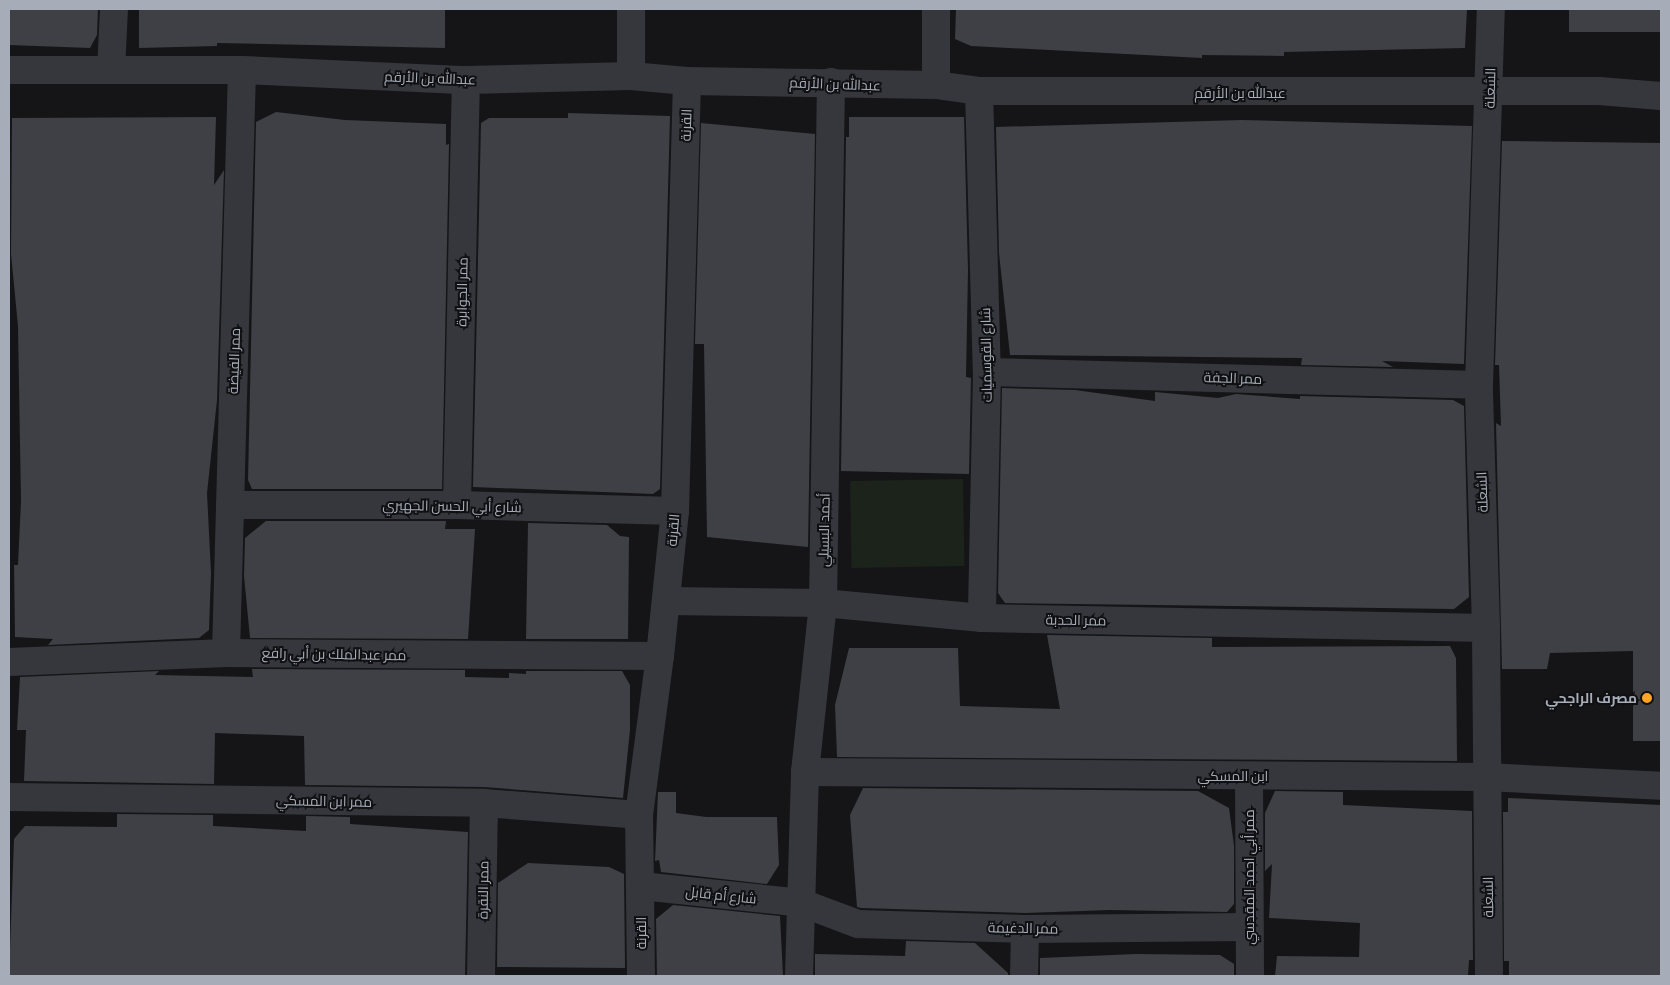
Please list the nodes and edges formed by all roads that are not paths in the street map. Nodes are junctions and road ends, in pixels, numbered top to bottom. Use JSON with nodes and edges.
{"nodes":[{"id":1,"x":114,"y":9,"type":"edge"},
{"id":2,"x":630,"y":9,"type":"edge"},
{"id":3,"x":936,"y":9,"type":"edge"},
{"id":4,"x":1490,"y":9,"type":"edge"},
{"id":5,"x":9,"y":70,"type":"edge"},
{"id":6,"x":111,"y":70,"type":"junction"},
{"id":7,"x":242,"y":70,"type":"junction"},
{"id":8,"x":630,"y":76,"type":"junction"},
{"id":9,"x":466,"y":80,"type":"junction"},
{"id":10,"x":687,"y":81,"type":"junction"},
{"id":11,"x":830,"y":82,"type":"junction"},
{"id":12,"x":936,"y":85,"type":"junction"},
{"id":13,"x":979,"y":91,"type":"junction"},
{"id":14,"x":1490,"y":94,"type":"junction"},
{"id":15,"x":1661,"y":96,"type":"edge"},
{"id":16,"x":987,"y":372,"type":"junction"},
{"id":17,"x":1479,"y":385,"type":"junction"},
{"id":18,"x":230,"y":505,"type":"junction"},
{"id":19,"x":457,"y":505,"type":"junction"},
{"id":20,"x":675,"y":511,"type":"junction"},
{"id":21,"x":666,"y":601,"type":"junction"},
{"id":22,"x":823,"y":603,"type":"junction"},
{"id":23,"x":982,"y":618,"type":"junction"},
{"id":24,"x":1486,"y":628,"type":"junction"},
{"id":25,"x":226,"y":653,"type":"junction"},
{"id":26,"x":660,"y":656,"type":"junction"},
{"id":27,"x":9,"y":662,"type":"edge"},
{"id":28,"x":804,"y":772,"type":"junction"},
{"id":29,"x":1249,"y":777,"type":"junction"},
{"id":30,"x":1486,"y":777,"type":"junction"},
{"id":31,"x":1661,"y":786,"type":"edge"},
{"id":32,"x":9,"y":797,"type":"edge"},
{"id":33,"x":484,"y":803,"type":"junction"},
{"id":34,"x":639,"y":815,"type":"junction"},
{"id":35,"x":641,"y":886,"type":"junction"},
{"id":36,"x":802,"y":903,"type":"junction"},
{"id":37,"x":1249,"y":927,"type":"junction"},
{"id":38,"x":1025,"y":929,"type":"junction"},
{"id":39,"x":481,"y":976,"type":"edge"},
{"id":40,"x":641,"y":976,"type":"edge"},
{"id":41,"x":799,"y":976,"type":"edge"},
{"id":42,"x":1024,"y":976,"type":"edge"},
{"id":43,"x":1250,"y":976,"type":"edge"},
{"id":44,"x":1489,"y":976,"type":"edge"}],
"edges":[{"from":1,"to":6,"type":"street"},
{"from":2,"to":8,"type":"street"},
{"from":3,"to":12,"type":"street"},
{"from":4,"to":14,"type":"street","name":"الشعلة"},
{"from":5,"to":6,"type":"street","name":"عبدالله بن الأرقم"},
{"from":6,"to":7,"type":"street","name":"عبدالله بن الأرقم"},
{"from":7,"to":9,"type":"street","name":"عبدالله بن الأرقم"},
{"from":7,"to":18,"type":"street","name":"ممر الفيضة"},
{"from":8,"to":9,"type":"street","name":"عبدالله بن الأرقم"},
{"from":8,"to":10,"type":"street","name":"عبدالله بن الأرقم"},
{"from":9,"to":19,"type":"street","name":"ممر الجوابرة"},
{"from":10,"to":11,"type":"street","name":"عبدالله بن الأرقم"},
{"from":10,"to":20,"type":"street","name":"القرنة"},
{"from":11,"to":12,"type":"street","name":"عبدالله بن الأرقم"},
{"from":11,"to":22,"type":"street","name":"أحمد البسيلي"},
{"from":12,"to":13,"type":"street","name":"عبدالله بن الأرقم"},
{"from":13,"to":14,"type":"street","name":"عبدالله بن الأرقم"},
{"from":13,"to":16,"type":"street","name":"شارع القوسميات"},
{"from":14,"to":15,"type":"street","name":"عبدالله بن الأرقم"},
{"from":14,"to":17,"type":"street","name":"الشعلة"},
{"from":16,"to":17,"type":"street","name":"ممر الجفة"},
{"from":16,"to":23,"type":"street","name":"شارع القوسميات"},
{"from":17,"to":24,"type":"street","name":"الشعلة"},
{"from":18,"to":19,"type":"street","name":"شارع أبي الحسن الجهيري"},
{"from":18,"to":25,"type":"street","name":"ممر الفيضة"},
{"from":19,"to":20,"type":"street","name":"شارع أبي الحسن الجهيري"},
{"from":20,"to":21,"type":"street","name":"القرنة"},
{"from":21,"to":22,"type":"street","name":"ممر الحدبة"},
{"from":21,"to":26,"type":"street","name":"القرنة"},
{"from":22,"to":23,"type":"street","name":"ممر الحدبة"},
{"from":22,"to":28,"type":"street","name":"أحمد البسيلي"},
{"from":23,"to":24,"type":"street","name":"ممر الحدبة"},
{"from":24,"to":30,"type":"street","name":"الشعلة"},
{"from":25,"to":26,"type":"street","name":"ممر عبدالملك بن أبي رافع"},
{"from":25,"to":27,"type":"street","name":"ممر عبدالملك بن أبي رافع"},
{"from":26,"to":34,"type":"street","name":"القرنة"},
{"from":28,"to":29,"type":"street","name":"ابن المسكي"},
{"from":28,"to":36,"type":"street","name":"أحمد البسيلي"},
{"from":29,"to":30,"type":"street","name":"ابن المسكي"},
{"from":29,"to":37,"type":"street","name":"ممر أبي احمد المقدسي"},
{"from":30,"to":31,"type":"street","name":"ابن المسكي"},
{"from":30,"to":44,"type":"street","name":"الشعلة"},
{"from":32,"to":33,"type":"street","name":"ممر ابن المسكي"},
{"from":33,"to":34,"type":"street","name":"ممر ابن المسكي"},
{"from":33,"to":39,"type":"street","name":"ممر النقرة"},
{"from":34,"to":35,"type":"street","name":"القرنة"},
{"from":35,"to":36,"type":"street","name":"شارع أم قابل"},
{"from":35,"to":40,"type":"street","name":"القرنة"},
{"from":36,"to":38,"type":"street","name":"ممر الدغيمة"},
{"from":36,"to":41,"type":"street","name":"أحمد البسيلي"},
{"from":37,"to":38,"type":"street","name":"ممر الدغيمة"},
{"from":37,"to":43,"type":"street","name":"ممر أبي احمد المقدسي"},
{"from":38,"to":42,"type":"street"}]}
